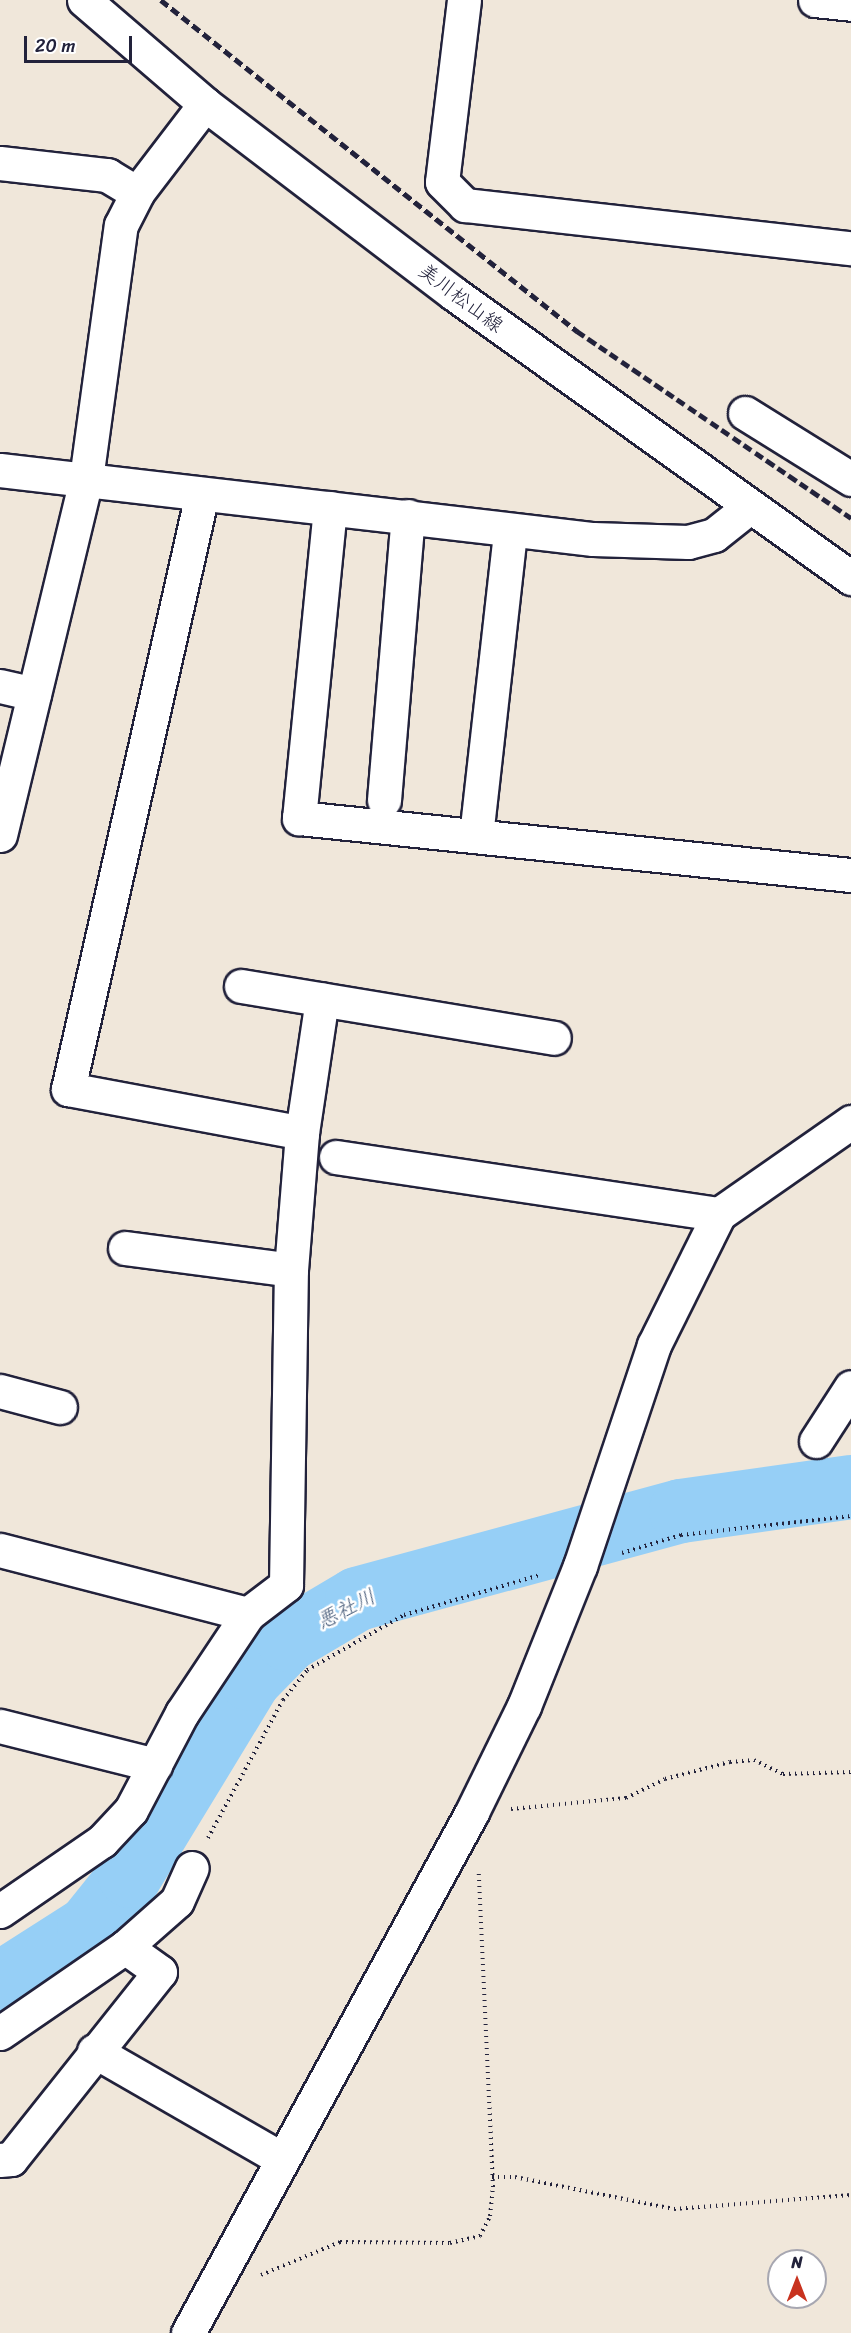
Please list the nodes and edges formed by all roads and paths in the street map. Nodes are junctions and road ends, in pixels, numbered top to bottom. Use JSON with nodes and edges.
{"nodes":[{"id":1,"x":84,"y":0,"type":"edge"},
{"id":2,"x":464,"y":0,"type":"edge"},
{"id":3,"x":815,"y":0,"type":"edge"},
{"id":4,"x":851,"y":4,"type":"edge"},
{"id":5,"x":205,"y":104,"type":"junction"},
{"id":6,"x":0,"y":163,"type":"edge"},
{"id":7,"x":137,"y":193,"type":"junction"},
{"id":8,"x":851,"y":248,"type":"edge"},
{"id":9,"x":745,"y":413,"type":"dead end"},
{"id":10,"x":0,"y":470,"type":"edge"},
{"id":11,"x":86,"y":479,"type":"junction"},
{"id":12,"x":851,"y":479,"type":"edge"},
{"id":13,"x":201,"y":495,"type":"junction"},
{"id":14,"x":330,"y":508,"type":"junction"},
{"id":15,"x":748,"y":508,"type":"junction"},
{"id":16,"x":408,"y":516,"type":"junction"},
{"id":17,"x":510,"y":532,"type":"junction"},
{"id":18,"x":851,"y":578,"type":"edge"},
{"id":19,"x":0,"y":686,"type":"edge"},
{"id":20,"x":34,"y":694,"type":"junction"},
{"id":21,"x":384,"y":800,"type":"dead end"},
{"id":22,"x":0,"y":835,"type":"edge"},
{"id":23,"x":477,"y":836,"type":"junction"},
{"id":24,"x":851,"y":874,"type":"edge"},
{"id":25,"x":241,"y":986,"type":"dead end"},
{"id":26,"x":322,"y":999,"type":"junction"},
{"id":27,"x":554,"y":1038,"type":"dead end"},
{"id":28,"x":851,"y":1122,"type":"edge"},
{"id":29,"x":302,"y":1133,"type":"junction"},
{"id":30,"x":336,"y":1157,"type":"dead end"},
{"id":31,"x":719,"y":1214,"type":"junction"},
{"id":32,"x":125,"y":1248,"type":"dead end"},
{"id":33,"x":291,"y":1270,"type":"junction"},
{"id":34,"x":851,"y":1387,"type":"edge"},
{"id":35,"x":0,"y":1391,"type":"edge"},
{"id":36,"x":60,"y":1407,"type":"dead end"},
{"id":37,"x":816,"y":1441,"type":"dead end"},
{"id":38,"x":851,"y":1516,"type":"edge"},
{"id":39,"x":0,"y":1550,"type":"edge"},
{"id":40,"x":581,"y":1561,"type":"junction"},
{"id":41,"x":248,"y":1614,"type":"junction"},
{"id":42,"x":0,"y":1726,"type":"edge"},
{"id":43,"x":155,"y":1765,"type":"junction"},
{"id":44,"x":851,"y":1772,"type":"edge"},
{"id":45,"x":472,"y":1812,"type":"junction"},
{"id":46,"x":192,"y":1868,"type":"joint"},
{"id":47,"x":479,"y":1869,"type":"dead end"},
{"id":48,"x":8,"y":1899,"type":"edge"},
{"id":49,"x":125,"y":1947,"type":"junction"},
{"id":50,"x":0,"y":2033,"type":"edge"},
{"id":51,"x":94,"y":2051,"type":"junction"},
{"id":52,"x":280,"y":2157,"type":"junction"},
{"id":53,"x":0,"y":2160,"type":"edge"},
{"id":54,"x":492,"y":2177,"type":"junction"},
{"id":55,"x":851,"y":2195,"type":"edge"},
{"id":56,"x":258,"y":2276,"type":"dead end"},
{"id":57,"x":188,"y":2333,"type":"edge"}],
"edges":[{"from":1,"to":5,"type":"street","name":"美川松山線"},
{"from":2,"to":8,"type":"street"},
{"from":3,"to":4,"type":"street"},
{"from":5,"to":7,"type":"street"},
{"from":5,"to":15,"type":"street","name":"美川松山線"},
{"from":6,"to":7,"type":"street"},
{"from":7,"to":11,"type":"street"},
{"from":9,"to":12,"type":"street"},
{"from":10,"to":11,"type":"street"},
{"from":11,"to":13,"type":"street"},
{"from":11,"to":20,"type":"street"},
{"from":13,"to":14,"type":"street"},
{"from":13,"to":29,"type":"street"},
{"from":14,"to":16,"type":"street"},
{"from":14,"to":23,"type":"street"},
{"from":15,"to":17,"type":"street"},
{"from":15,"to":18,"type":"street","name":"美川松山線"},
{"from":16,"to":17,"type":"street"},
{"from":16,"to":21,"type":"street"},
{"from":17,"to":23,"type":"street"},
{"from":19,"to":20,"type":"street"},
{"from":20,"to":22,"type":"street"},
{"from":23,"to":24,"type":"street"},
{"from":25,"to":26,"type":"street"},
{"from":26,"to":27,"type":"street"},
{"from":26,"to":29,"type":"street"},
{"from":28,"to":31,"type":"street"},
{"from":29,"to":33,"type":"street"},
{"from":30,"to":31,"type":"street"},
{"from":31,"to":40,"type":"street"},
{"from":32,"to":33,"type":"street"},
{"from":33,"to":41,"type":"street"},
{"from":34,"to":37,"type":"street"},
{"from":35,"to":36,"type":"street"},
{"from":38,"to":40,"type":"path"},
{"from":39,"to":41,"type":"street"},
{"from":40,"to":45,"type":"street"},
{"from":40,"to":46,"type":"path"},
{"from":41,"to":43,"type":"street"},
{"from":42,"to":43,"type":"street"},
{"from":43,"to":48,"type":"street"},
{"from":44,"to":45,"type":"path"},
{"from":45,"to":52,"type":"street"},
{"from":46,"to":49,"type":"street"},
{"from":47,"to":54,"type":"path"},
{"from":49,"to":50,"type":"street"},
{"from":49,"to":51,"type":"street"},
{"from":51,"to":52,"type":"street"},
{"from":51,"to":53,"type":"street"},
{"from":52,"to":57,"type":"street"},
{"from":54,"to":55,"type":"path"},
{"from":54,"to":56,"type":"path"}]}
